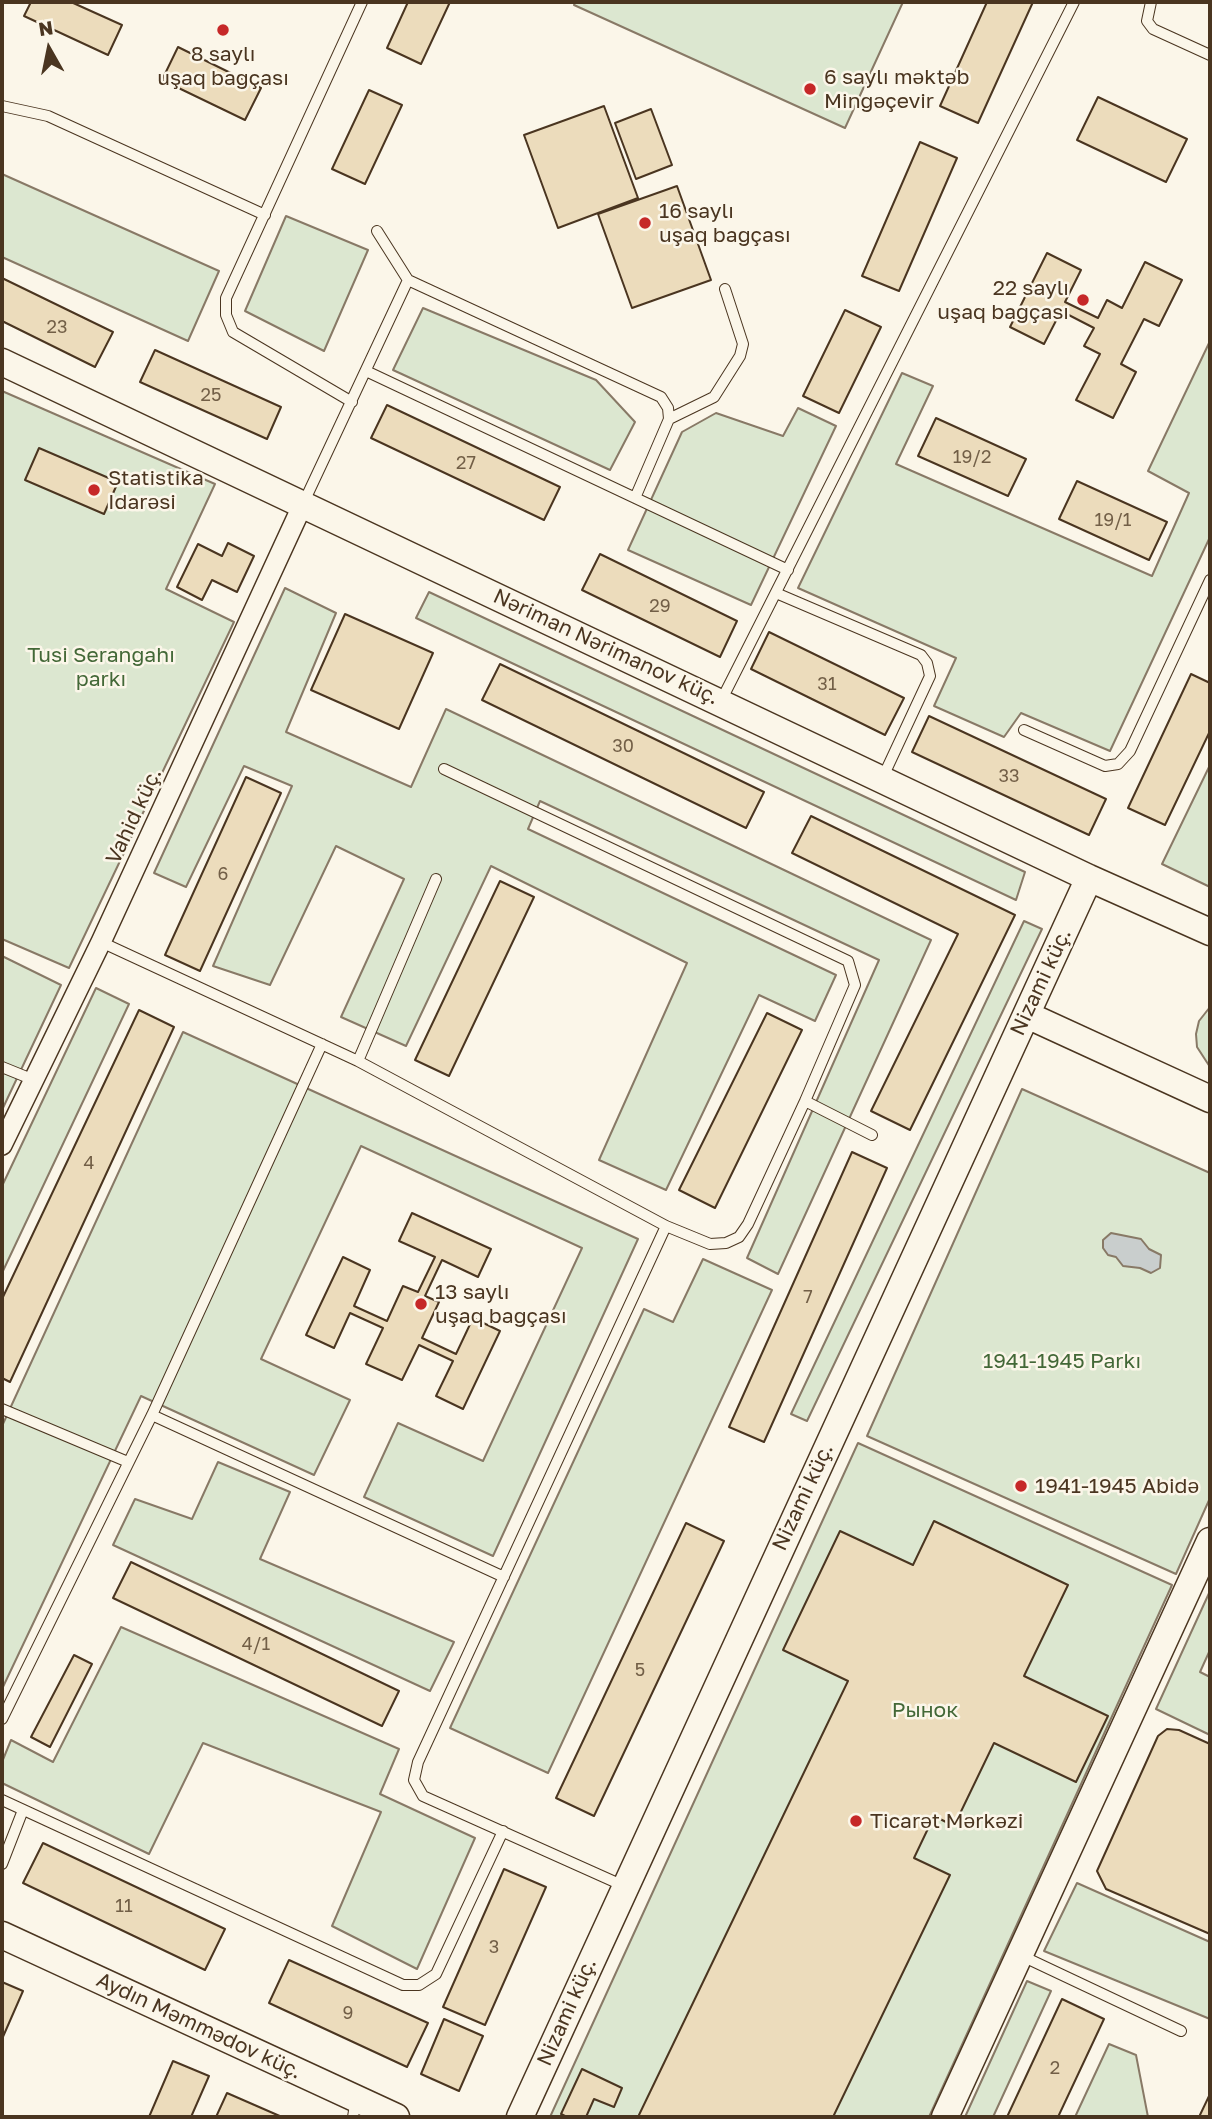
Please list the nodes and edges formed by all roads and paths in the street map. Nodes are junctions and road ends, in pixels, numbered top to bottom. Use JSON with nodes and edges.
{"nodes":[{"id":1,"x":362,"y":2,"type":"edge"},
{"id":2,"x":1074,"y":2,"type":"edge"},
{"id":3,"x":1151,"y":2,"type":"edge"},
{"id":4,"x":1210,"y":55,"type":"edge"},
{"id":5,"x":2,"y":106,"type":"edge"},
{"id":6,"x":265,"y":215,"type":"junction"},
{"id":7,"x":377,"y":231,"type":"dead end"},
{"id":8,"x":408,"y":280,"type":"junction"},
{"id":9,"x":725,"y":289,"type":"dead end"},
{"id":10,"x":2,"y":362,"type":"edge"},
{"id":11,"x":366,"y":370,"type":"junction"},
{"id":12,"x":352,"y":402,"type":"junction"},
{"id":13,"x":669,"y":419,"type":"junction"},
{"id":14,"x":635,"y":498,"type":"junction"},
{"id":15,"x":303,"y":504,"type":"junction"},
{"id":16,"x":788,"y":570,"type":"junction"},
{"id":17,"x":1210,"y":580,"type":"edge"},
{"id":18,"x":776,"y":593,"type":"junction"},
{"id":19,"x":721,"y":702,"type":"junction"},
{"id":20,"x":1024,"y":730,"type":"dead end"},
{"id":21,"x":444,"y":768,"type":"dead end"},
{"id":22,"x":882,"y":779,"type":"junction"},
{"id":23,"x":1089,"y":878,"type":"junction"},
{"id":24,"x":436,"y":879,"type":"dead end"},
{"id":25,"x":1210,"y":932,"type":"edge"},
{"id":26,"x":101,"y":942,"type":"junction"},
{"id":27,"x":1027,"y":1015,"type":"junction"},
{"id":28,"x":322,"y":1044,"type":"junction"},
{"id":29,"x":358,"y":1061,"type":"junction"},
{"id":30,"x":2,"y":1067,"type":"edge"},
{"id":31,"x":34,"y":1080,"type":"junction"},
{"id":32,"x":1210,"y":1099,"type":"edge"},
{"id":33,"x":804,"y":1101,"type":"junction"},
{"id":34,"x":872,"y":1135,"type":"dead end"},
{"id":35,"x":2,"y":1145,"type":"edge"},
{"id":36,"x":666,"y":1226,"type":"junction"},
{"id":37,"x":2,"y":1409,"type":"edge"},
{"id":38,"x":152,"y":1415,"type":"junction"},
{"id":39,"x":128,"y":1462,"type":"junction"},
{"id":40,"x":1210,"y":1541,"type":"edge"},
{"id":41,"x":504,"y":1577,"type":"junction"},
{"id":42,"x":2,"y":1719,"type":"edge"},
{"id":43,"x":2,"y":1800,"type":"edge"},
{"id":44,"x":23,"y":1810,"type":"junction"},
{"id":45,"x":503,"y":1831,"type":"junction"},
{"id":46,"x":2,"y":1864,"type":"edge"},
{"id":47,"x":624,"y":1886,"type":"junction"},
{"id":48,"x":2,"y":1935,"type":"edge"},
{"id":49,"x":1018,"y":1954,"type":"junction"},
{"id":50,"x":1181,"y":2031,"type":"dead end"},
{"id":51,"x":354,"y":2108,"type":"edge"},
{"id":52,"x":396,"y":2117,"type":"edge"},
{"id":53,"x":520,"y":2117,"type":"edge"},
{"id":54,"x":945,"y":2117,"type":"edge"}],
"edges":[{"from":1,"to":6,"type":"lane"},
{"from":2,"to":16,"type":"lane"},
{"from":3,"to":4,"type":"lane"},
{"from":5,"to":6,"type":"lane"},
{"from":6,"to":12,"type":"lane"},
{"from":7,"to":8,"type":"lane"},
{"from":8,"to":11,"type":"lane"},
{"from":8,"to":13,"type":"lane"},
{"from":9,"to":13,"type":"lane"},
{"from":10,"to":15,"type":"street","name":"Nəriman Nərimanov küç."},
{"from":11,"to":12,"type":"lane"},
{"from":11,"to":14,"type":"lane"},
{"from":12,"to":15,"type":"lane"},
{"from":13,"to":14,"type":"lane"},
{"from":14,"to":16,"type":"lane"},
{"from":15,"to":19,"type":"street","name":"Nəriman Nərimanov küç."},
{"from":15,"to":26,"type":"street","name":"Vahid küç."},
{"from":16,"to":18,"type":"lane"},
{"from":17,"to":20,"type":"lane"},
{"from":18,"to":19,"type":"lane"},
{"from":18,"to":22,"type":"lane"},
{"from":19,"to":22,"type":"street","name":"Nəriman Nərimanov küç."},
{"from":21,"to":33,"type":"lane"},
{"from":22,"to":23,"type":"street","name":"Nəriman Nərimanov küç."},
{"from":23,"to":25,"type":"street","name":"Nəriman Nərimanov küç."},
{"from":23,"to":27,"type":"street","name":"Nizami küç."},
{"from":24,"to":29,"type":"lane"},
{"from":26,"to":28,"type":"lane"},
{"from":26,"to":31,"type":"street","name":"Vahid küç."},
{"from":27,"to":32,"type":"street"},
{"from":27,"to":47,"type":"street","name":"Nizami küç."},
{"from":28,"to":29,"type":"lane"},
{"from":28,"to":38,"type":"lane"},
{"from":29,"to":36,"type":"lane"},
{"from":30,"to":31,"type":"lane"},
{"from":31,"to":35,"type":"street","name":"Vahid küç."},
{"from":33,"to":34,"type":"lane"},
{"from":33,"to":36,"type":"lane"},
{"from":36,"to":41,"type":"lane"},
{"from":37,"to":39,"type":"lane"},
{"from":38,"to":39,"type":"lane"},
{"from":38,"to":41,"type":"lane"},
{"from":39,"to":42,"type":"lane"},
{"from":40,"to":49,"type":"street"},
{"from":41,"to":45,"type":"lane"},
{"from":43,"to":44,"type":"lane"},
{"from":44,"to":45,"type":"lane"},
{"from":44,"to":46,"type":"lane"},
{"from":45,"to":47,"type":"lane"},
{"from":47,"to":53,"type":"street","name":"Nizami küç."},
{"from":48,"to":51,"type":"street","name":"Aydın Məmmədov küç."},
{"from":49,"to":50,"type":"lane"},
{"from":49,"to":54,"type":"street"},
{"from":51,"to":52,"type":"street","name":"Aydın Məmmədov küç."}]}
